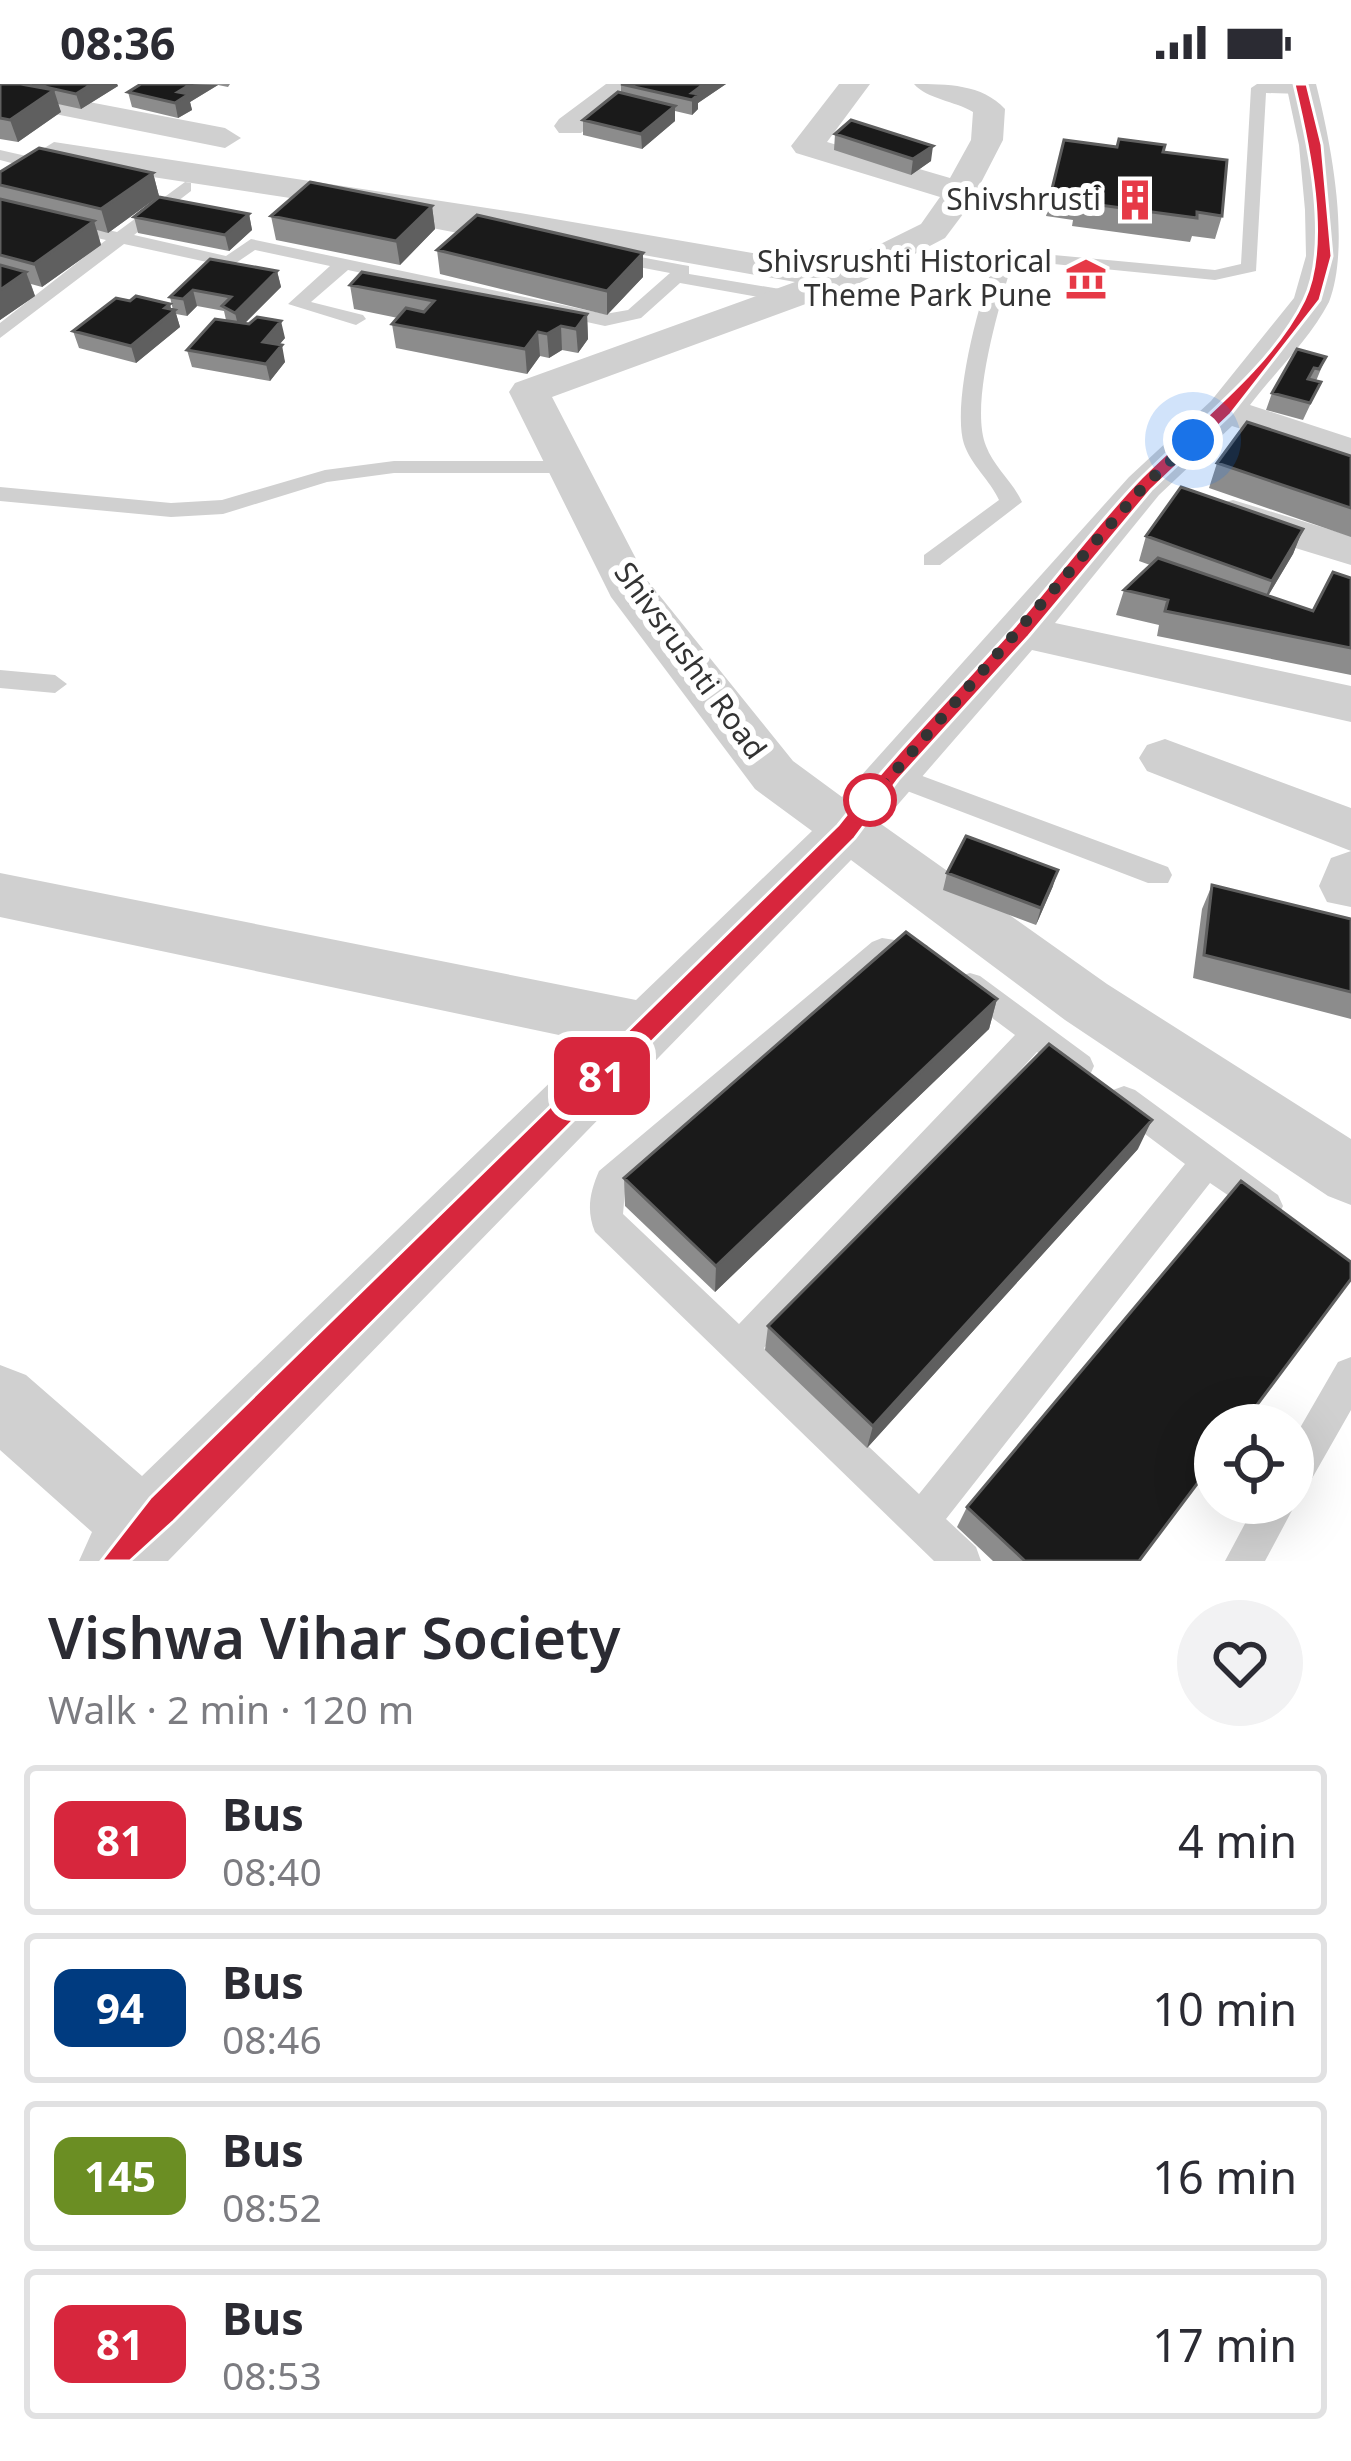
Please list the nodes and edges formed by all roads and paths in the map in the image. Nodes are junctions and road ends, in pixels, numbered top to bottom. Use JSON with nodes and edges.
{"nodes":[{"id":1,"x":625,"y":84,"type":"edge"},
{"id":2,"x":855,"y":84,"type":"edge"},
{"id":3,"x":929,"y":84,"type":"edge"},
{"id":4,"x":1279,"y":86,"type":"edge"},
{"id":5,"x":0,"y":94,"type":"edge"},
{"id":6,"x":570,"y":126,"type":"dead end"},
{"id":7,"x":225,"y":138,"type":"dead end"},
{"id":8,"x":0,"y":155,"type":"edge"},
{"id":9,"x":36,"y":159,"type":"junction"},
{"id":10,"x":93,"y":178,"type":"edge"},
{"id":11,"x":184,"y":187,"type":"dead end"},
{"id":12,"x":0,"y":189,"type":"edge"},
{"id":13,"x":236,"y":189,"type":"dead end"},
{"id":14,"x":960,"y":192,"type":"junction"},
{"id":15,"x":303,"y":199,"type":"junction"},
{"id":16,"x":0,"y":212,"type":"edge"},
{"id":17,"x":286,"y":214,"type":"edge"},
{"id":18,"x":268,"y":229,"type":"edge"},
{"id":19,"x":473,"y":231,"type":"junction"},
{"id":20,"x":120,"y":237,"type":"junction"},
{"id":21,"x":251,"y":244,"type":"junction"},
{"id":22,"x":457,"y":248,"type":"edge"},
{"id":23,"x":344,"y":264,"type":"junction"},
{"id":24,"x":441,"y":264,"type":"edge"},
{"id":25,"x":676,"y":277,"type":"junction"},
{"id":26,"x":839,"y":279,"type":"junction"},
{"id":27,"x":425,"y":281,"type":"junction"},
{"id":28,"x":16,"y":285,"type":"edge"},
{"id":29,"x":49,"y":293,"type":"junction"},
{"id":30,"x":792,"y":297,"type":"junction"},
{"id":31,"x":356,"y":319,"type":"edge"},
{"id":32,"x":0,"y":332,"type":"edge"},
{"id":33,"x":1225,"y":410,"type":"junction"},
{"id":34,"x":1351,"y":452,"type":"edge"},
{"id":35,"x":567,"y":467,"type":"junction"},
{"id":36,"x":1144,"y":486,"type":"junction"},
{"id":37,"x":0,"y":494,"type":"edge"},
{"id":38,"x":1351,"y":551,"type":"edge"},
{"id":39,"x":932,"y":560,"type":"dead end"},
{"id":40,"x":1022,"y":632,"type":"junction"},
{"id":41,"x":0,"y":679,"type":"edge"},
{"id":42,"x":55,"y":683,"type":"dead end"},
{"id":43,"x":1351,"y":704,"type":"edge"},
{"id":44,"x":1165,"y":758,"type":"dead end"},
{"id":45,"x":890,"y":774,"type":"junction"},
{"id":46,"x":1351,"y":830,"type":"edge"},
{"id":47,"x":846,"y":831,"type":"junction"},
{"id":48,"x":1158,"y":875,"type":"dead end"},
{"id":49,"x":0,"y":895,"type":"edge"},
{"id":50,"x":650,"y":1029,"type":"junction"},
{"id":51,"x":1035,"y":1034,"type":"junction"},
{"id":52,"x":1207,"y":1162,"type":"junction"},
{"id":53,"x":1351,"y":1175,"type":"edge"},
{"id":54,"x":1297,"y":1229,"type":"edge"},
{"id":55,"x":740,"y":1348,"type":"junction"},
{"id":56,"x":1351,"y":1375,"type":"edge"},
{"id":57,"x":0,"y":1401,"type":"edge"},
{"id":58,"x":1314,"y":1439,"type":"edge"},
{"id":59,"x":921,"y":1521,"type":"junction"},
{"id":60,"x":1265,"y":1524,"type":"edge"},
{"id":61,"x":132,"y":1545,"type":"edge"},
{"id":62,"x":962,"y":1561,"type":"edge"},
{"id":63,"x":1244,"y":1561,"type":"edge"}],
"edges":[{"from":1,"to":6,"type":"street"},
{"from":2,"to":14,"type":"street"},
{"from":3,"to":14,"type":"street","name":"Shivsrushti Road"},
{"from":4,"to":33,"type":"street"},
{"from":4,"to":39,"type":"lane"},
{"from":5,"to":7,"type":"street"},
{"from":8,"to":9,"type":"lane"},
{"from":9,"to":10,"type":"lane"},
{"from":9,"to":12,"type":"lane"},
{"from":9,"to":26,"type":"street"},
{"from":11,"to":20,"type":"lane"},
{"from":13,"to":15,"type":"lane"},
{"from":14,"to":26,"type":"street","name":"Shivsrushti Road"},
{"from":15,"to":17,"type":"lane"},
{"from":15,"to":19,"type":"lane"},
{"from":16,"to":20,"type":"lane"},
{"from":18,"to":21,"type":"lane"},
{"from":19,"to":22,"type":"lane"},
{"from":19,"to":25,"type":"lane"},
{"from":20,"to":21,"type":"lane"},
{"from":20,"to":29,"type":"lane"},
{"from":21,"to":23,"type":"lane"},
{"from":23,"to":27,"type":"lane"},
{"from":23,"to":31,"type":"lane"},
{"from":24,"to":27,"type":"lane"},
{"from":25,"to":27,"type":"lane"},
{"from":25,"to":30,"type":"lane"},
{"from":26,"to":30,"type":"street","name":"Shivsrushti Road"},
{"from":28,"to":29,"type":"lane"},
{"from":29,"to":32,"type":"lane"},
{"from":30,"to":35,"type":"street","name":"Shivsrushti Road"},
{"from":33,"to":34,"type":"street"},
{"from":33,"to":36,"type":"street"},
{"from":35,"to":37,"type":"lane"},
{"from":35,"to":47,"type":"street","name":"Shivsrushti Road"},
{"from":36,"to":38,"type":"street"},
{"from":36,"to":40,"type":"street"},
{"from":40,"to":43,"type":"street"},
{"from":40,"to":45,"type":"street"},
{"from":41,"to":42,"type":"lane"},
{"from":44,"to":46,"type":"street"},
{"from":45,"to":47,"type":"street"},
{"from":45,"to":48,"type":"lane"},
{"from":47,"to":50,"type":"street"},
{"from":47,"to":53,"type":"street","name":"Shivsrushti Road"},
{"from":49,"to":50,"type":"street"},
{"from":50,"to":61,"type":"street"},
{"from":51,"to":52,"type":"lane"},
{"from":51,"to":55,"type":"lane"},
{"from":51,"to":55,"type":"lane"},
{"from":52,"to":54,"type":"lane"},
{"from":52,"to":59,"type":"lane"},
{"from":55,"to":59,"type":"lane"},
{"from":56,"to":58,"type":"lane"},
{"from":57,"to":61,"type":"street"},
{"from":59,"to":62,"type":"lane"},
{"from":60,"to":63,"type":"lane"}]}
